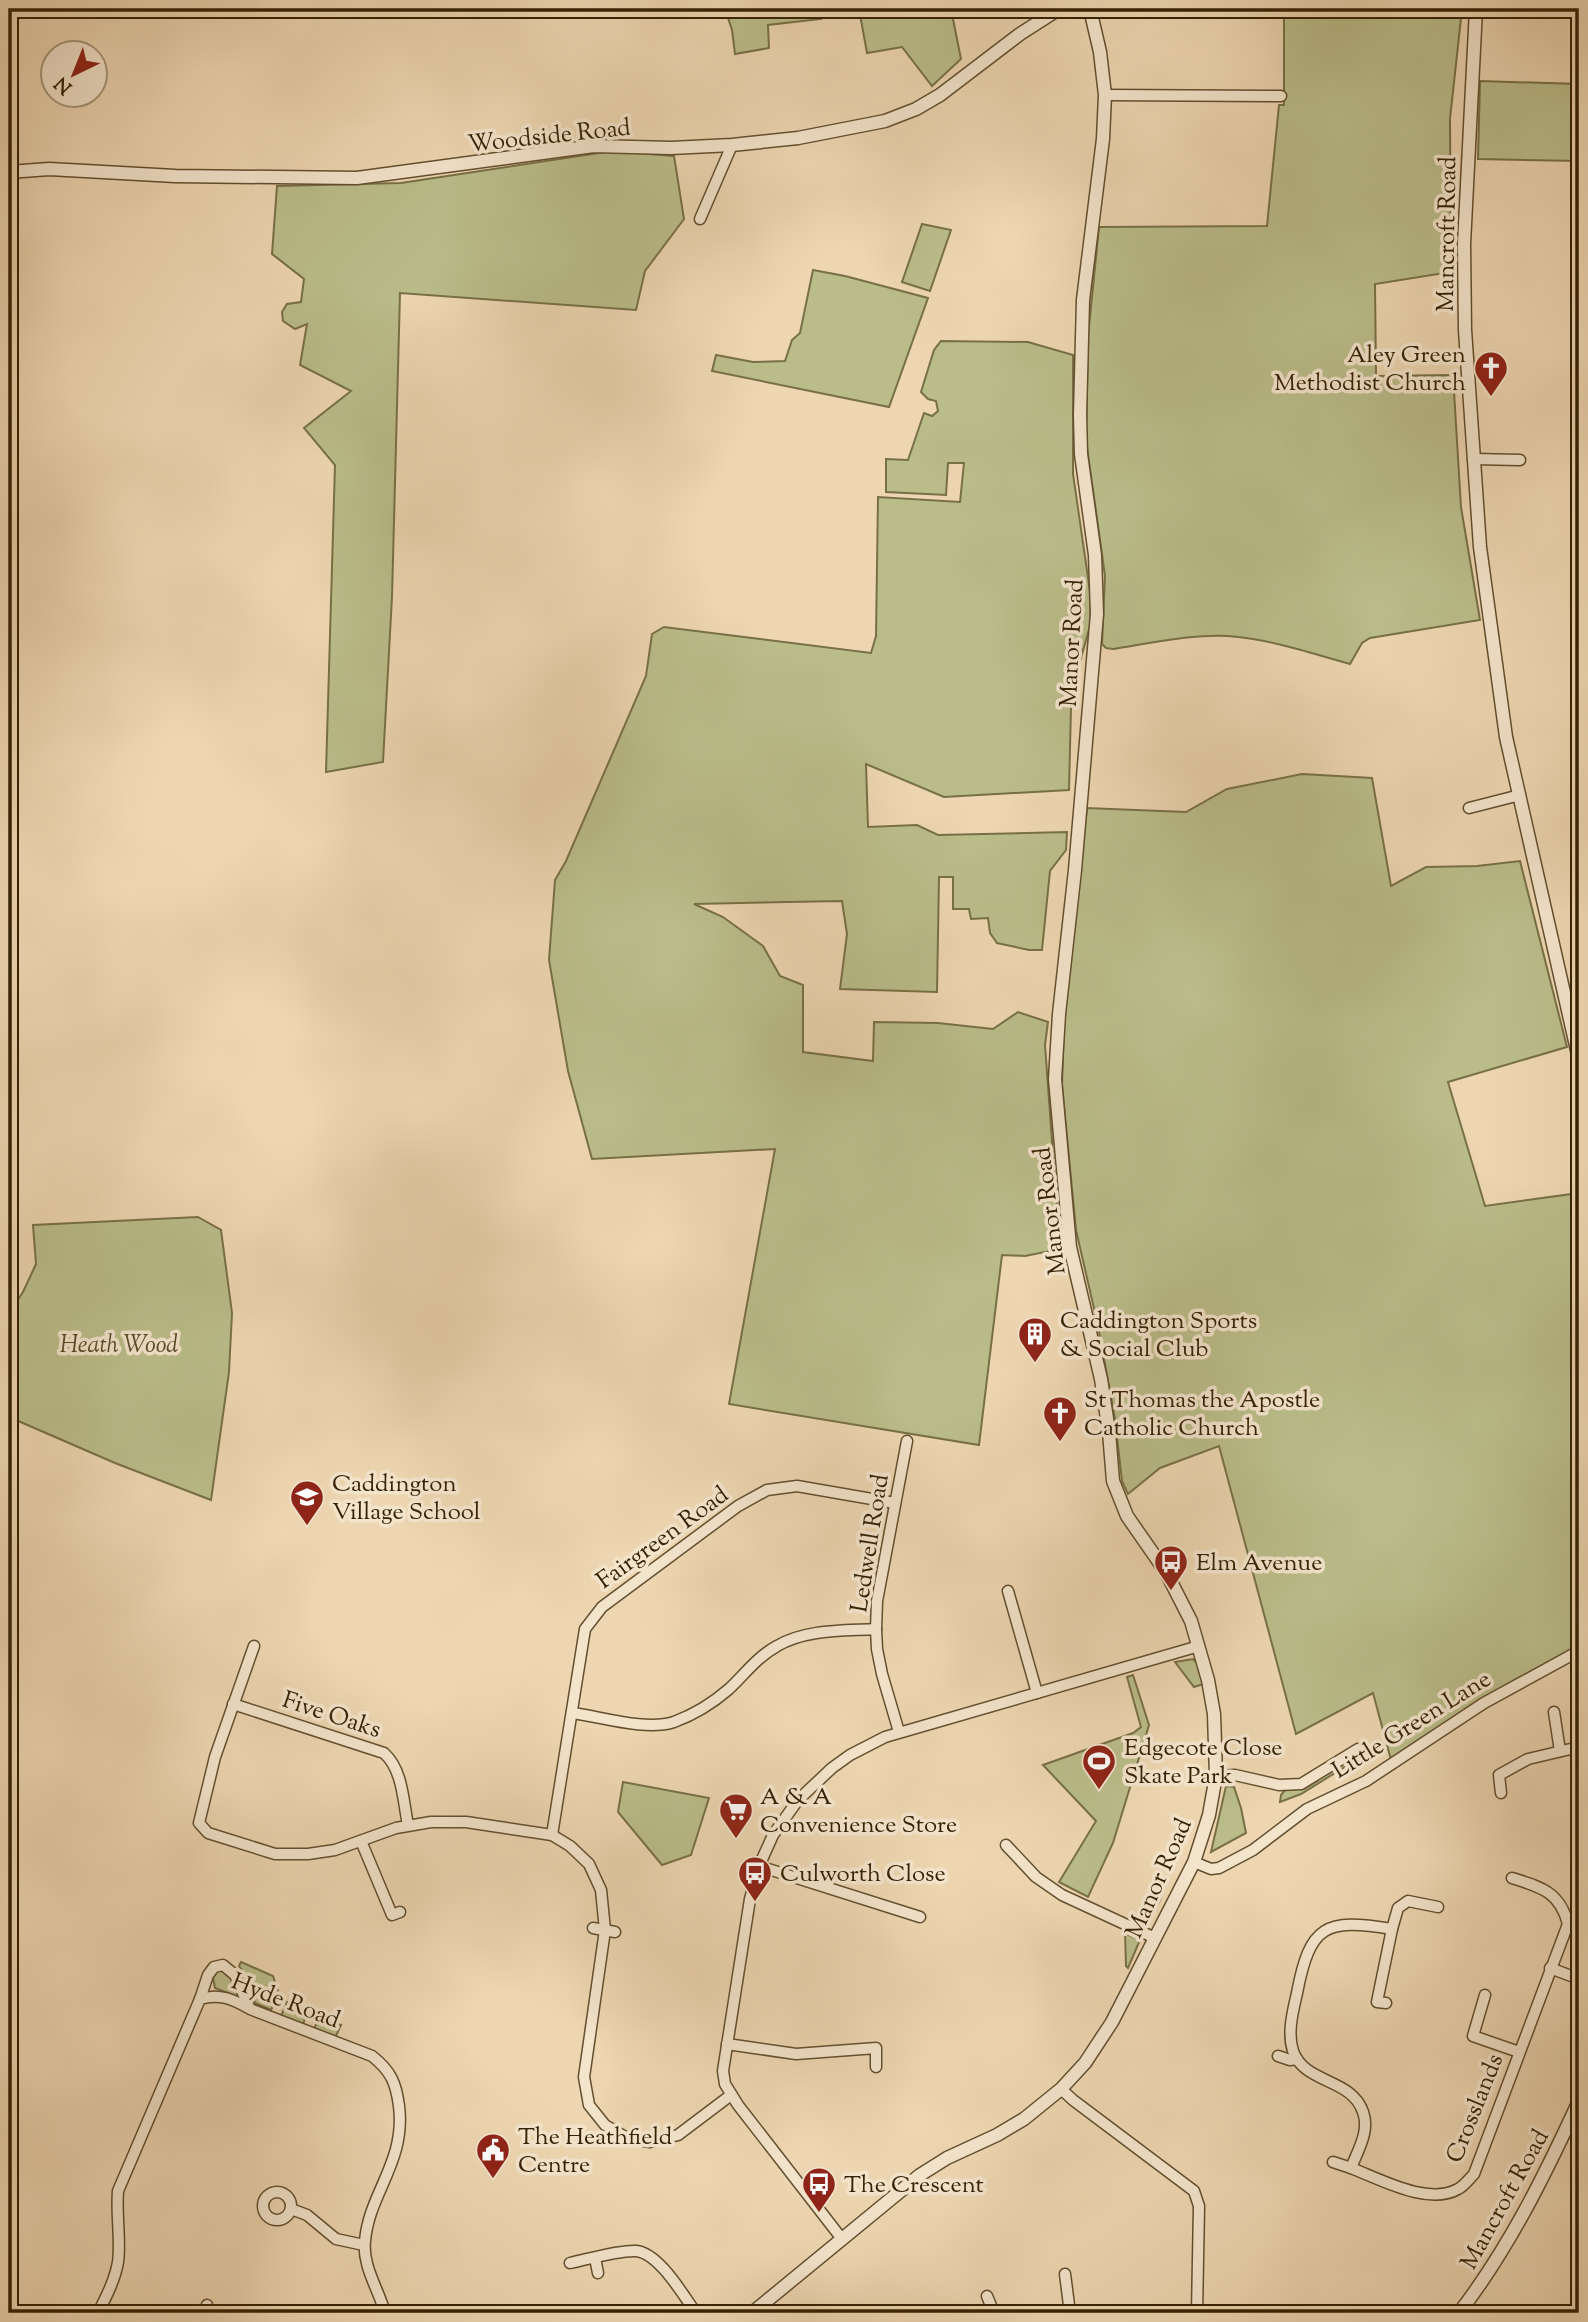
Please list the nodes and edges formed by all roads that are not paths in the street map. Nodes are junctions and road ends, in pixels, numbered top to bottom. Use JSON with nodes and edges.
{"nodes":[{"id":1,"x":1059,"y":9,"type":"edge"},
{"id":2,"x":1090,"y":9,"type":"edge"},
{"id":3,"x":1476,"y":9,"type":"edge"},
{"id":4,"x":1105,"y":95,"type":"junction"},
{"id":5,"x":1281,"y":96,"type":"dead end"},
{"id":6,"x":732,"y":145,"type":"junction"},
{"id":7,"x":9,"y":172,"type":"edge"},
{"id":8,"x":700,"y":219,"type":"dead end"},
{"id":9,"x":1473,"y":459,"type":"junction"},
{"id":10,"x":1520,"y":460,"type":"dead end"},
{"id":11,"x":1520,"y":795,"type":"junction"},
{"id":12,"x":1469,"y":808,"type":"dead end"},
{"id":13,"x":1577,"y":1043,"type":"edge"},
{"id":14,"x":1579,"y":1059,"type":"edge"},
{"id":15,"x":907,"y":1441,"type":"dead end"},
{"id":16,"x":895,"y":1503,"type":"junction"},
{"id":17,"x":1008,"y":1591,"type":"dead end"},
{"id":18,"x":876,"y":1629,"type":"junction"},
{"id":19,"x":254,"y":1646,"type":"dead end"},
{"id":20,"x":1199,"y":1646,"type":"junction"},
{"id":21,"x":1579,"y":1651,"type":"edge"},
{"id":22,"x":1037,"y":1693,"type":"junction"},
{"id":23,"x":233,"y":1704,"type":"junction"},
{"id":24,"x":1553,"y":1712,"type":"dead end"},
{"id":25,"x":573,"y":1713,"type":"junction"},
{"id":26,"x":900,"y":1732,"type":"junction"},
{"id":27,"x":1579,"y":1747,"type":"edge"},
{"id":28,"x":1358,"y":1749,"type":"dead end"},
{"id":29,"x":1560,"y":1751,"type":"junction"},
{"id":30,"x":1490,"y":1767,"type":"dead end"},
{"id":31,"x":1499,"y":1775,"type":"junction"},
{"id":32,"x":1216,"y":1776,"type":"junction"},
{"id":33,"x":1501,"y":1793,"type":"dead end"},
{"id":34,"x":199,"y":1823,"type":"junction"},
{"id":35,"x":408,"y":1825,"type":"junction"},
{"id":36,"x":187,"y":1828,"type":"dead end"},
{"id":37,"x":552,"y":1835,"type":"junction"},
{"id":38,"x":361,"y":1841,"type":"junction"},
{"id":39,"x":1006,"y":1845,"type":"dead end"},
{"id":40,"x":1194,"y":1862,"type":"junction"},
{"id":41,"x":759,"y":1866,"type":"junction"},
{"id":42,"x":1512,"y":1878,"type":"dead end"},
{"id":43,"x":1438,"y":1907,"type":"dead end"},
{"id":44,"x":392,"y":1915,"type":"dead end"},
{"id":45,"x":920,"y":1917,"type":"dead end"},
{"id":46,"x":1392,"y":1928,"type":"junction"},
{"id":47,"x":1155,"y":1938,"type":"junction"},
{"id":48,"x":1550,"y":1968,"type":"junction"},
{"id":49,"x":1579,"y":1979,"type":"edge"},
{"id":50,"x":1485,"y":1995,"type":"dead end"},
{"id":51,"x":200,"y":1999,"type":"junction"},
{"id":52,"x":1376,"y":2002,"type":"dead end"},
{"id":53,"x":250,"y":2009,"type":"junction"},
{"id":54,"x":727,"y":2044,"type":"junction"},
{"id":55,"x":1519,"y":2052,"type":"junction"},
{"id":56,"x":1278,"y":2056,"type":"dead end"},
{"id":57,"x":1297,"y":2059,"type":"junction"},
{"id":58,"x":876,"y":2067,"type":"dead end"},
{"id":59,"x":1061,"y":2089,"type":"junction"},
{"id":60,"x":731,"y":2095,"type":"junction"},
{"id":61,"x":1579,"y":2101,"type":"edge"},
{"id":62,"x":1334,"y":2162,"type":"dead end"},
{"id":63,"x":1351,"y":2168,"type":"junction"},
{"id":64,"x":291,"y":2209,"type":"dead end"},
{"id":65,"x":842,"y":2239,"type":"junction"},
{"id":66,"x":364,"y":2245,"type":"junction"},
{"id":67,"x":595,"y":2258,"type":"junction"},
{"id":68,"x":570,"y":2263,"type":"dead end"},
{"id":69,"x":598,"y":2273,"type":"dead end"},
{"id":70,"x":1065,"y":2274,"type":"dead end"},
{"id":71,"x":987,"y":2296,"type":"dead end"},
{"id":72,"x":98,"y":2313,"type":"edge"},
{"id":73,"x":385,"y":2313,"type":"edge"},
{"id":74,"x":696,"y":2313,"type":"edge"},
{"id":75,"x":752,"y":2313,"type":"edge"},
{"id":76,"x":994,"y":2313,"type":"edge"},
{"id":77,"x":1070,"y":2313,"type":"edge"},
{"id":78,"x":1197,"y":2313,"type":"edge"},
{"id":79,"x":1459,"y":2313,"type":"edge"}],
"edges":[{"from":1,"to":6,"type":"street","name":"Woodside Road"},
{"from":2,"to":4,"type":"street","name":"Manor Road"},
{"from":3,"to":9,"type":"street","name":"Mancroft Road"},
{"from":4,"to":5,"type":"street"},
{"from":4,"to":20,"type":"street","name":"Manor Road"},
{"from":6,"to":7,"type":"street","name":"Woodside Road"},
{"from":6,"to":8,"type":"street"},
{"from":9,"to":10,"type":"street"},
{"from":9,"to":11,"type":"street","name":"Mancroft Road"},
{"from":11,"to":12,"type":"street"},
{"from":11,"to":13,"type":"street","name":"Mancroft Road"},
{"from":13,"to":14,"type":"street","name":"Mancroft Road"},
{"from":15,"to":16,"type":"street","name":"Ledwell Road"},
{"from":16,"to":18,"type":"street","name":"Ledwell Road"},
{"from":16,"to":25,"type":"street","name":"Fairgreen Road"},
{"from":17,"to":22,"type":"street"},
{"from":18,"to":25,"type":"street"},
{"from":18,"to":26,"type":"street","name":"Ledwell Road"},
{"from":19,"to":23,"type":"street"},
{"from":20,"to":22,"type":"street"},
{"from":20,"to":32,"type":"street","name":"Manor Road"},
{"from":21,"to":40,"type":"street","name":"Little Green Lane"},
{"from":22,"to":26,"type":"street"},
{"from":23,"to":34,"type":"street"},
{"from":23,"to":35,"type":"street","name":"Five Oaks"},
{"from":24,"to":29,"type":"street"},
{"from":25,"to":37,"type":"street","name":"Fairgreen Road"},
{"from":26,"to":41,"type":"street"},
{"from":27,"to":29,"type":"street"},
{"from":28,"to":32,"type":"street"},
{"from":29,"to":31,"type":"street"},
{"from":30,"to":31,"type":"street"},
{"from":31,"to":33,"type":"street"},
{"from":32,"to":40,"type":"street","name":"Manor Road"},
{"from":34,"to":36,"type":"street"},
{"from":34,"to":38,"type":"street"},
{"from":35,"to":37,"type":"street"},
{"from":35,"to":38,"type":"street"},
{"from":37,"to":60,"type":"street"},
{"from":38,"to":44,"type":"street"},
{"from":39,"to":47,"type":"street"},
{"from":40,"to":47,"type":"street","name":"Manor Road"},
{"from":41,"to":45,"type":"street"},
{"from":41,"to":54,"type":"street"},
{"from":42,"to":48,"type":"street","name":"Crosslands"},
{"from":43,"to":46,"type":"street"},
{"from":46,"to":52,"type":"street"},
{"from":46,"to":57,"type":"street"},
{"from":47,"to":59,"type":"street","name":"Manor Road"},
{"from":48,"to":49,"type":"street"},
{"from":48,"to":55,"type":"street","name":"Crosslands"},
{"from":50,"to":55,"type":"street","name":"Crosslands"},
{"from":51,"to":53,"type":"street","name":"Hyde Road"},
{"from":51,"to":53,"type":"street"},
{"from":51,"to":72,"type":"street","name":"Hyde Road"},
{"from":53,"to":66,"type":"street","name":"Hyde Road"},
{"from":54,"to":58,"type":"street"},
{"from":54,"to":60,"type":"street"},
{"from":55,"to":63,"type":"street","name":"Crosslands"},
{"from":56,"to":57,"type":"street"},
{"from":57,"to":63,"type":"street"},
{"from":59,"to":65,"type":"street","name":"Manor Road"},
{"from":59,"to":78,"type":"street"},
{"from":60,"to":65,"type":"street"},
{"from":61,"to":79,"type":"street","name":"Mancroft Road"},
{"from":62,"to":63,"type":"street","name":"Crosslands"},
{"from":64,"to":66,"type":"street"},
{"from":65,"to":75,"type":"street","name":"Manor Road"},
{"from":66,"to":73,"type":"street","name":"Hyde Road"},
{"from":67,"to":68,"type":"street"},
{"from":67,"to":69,"type":"street"},
{"from":67,"to":74,"type":"street"},
{"from":70,"to":77,"type":"street"},
{"from":71,"to":76,"type":"street"}]}
